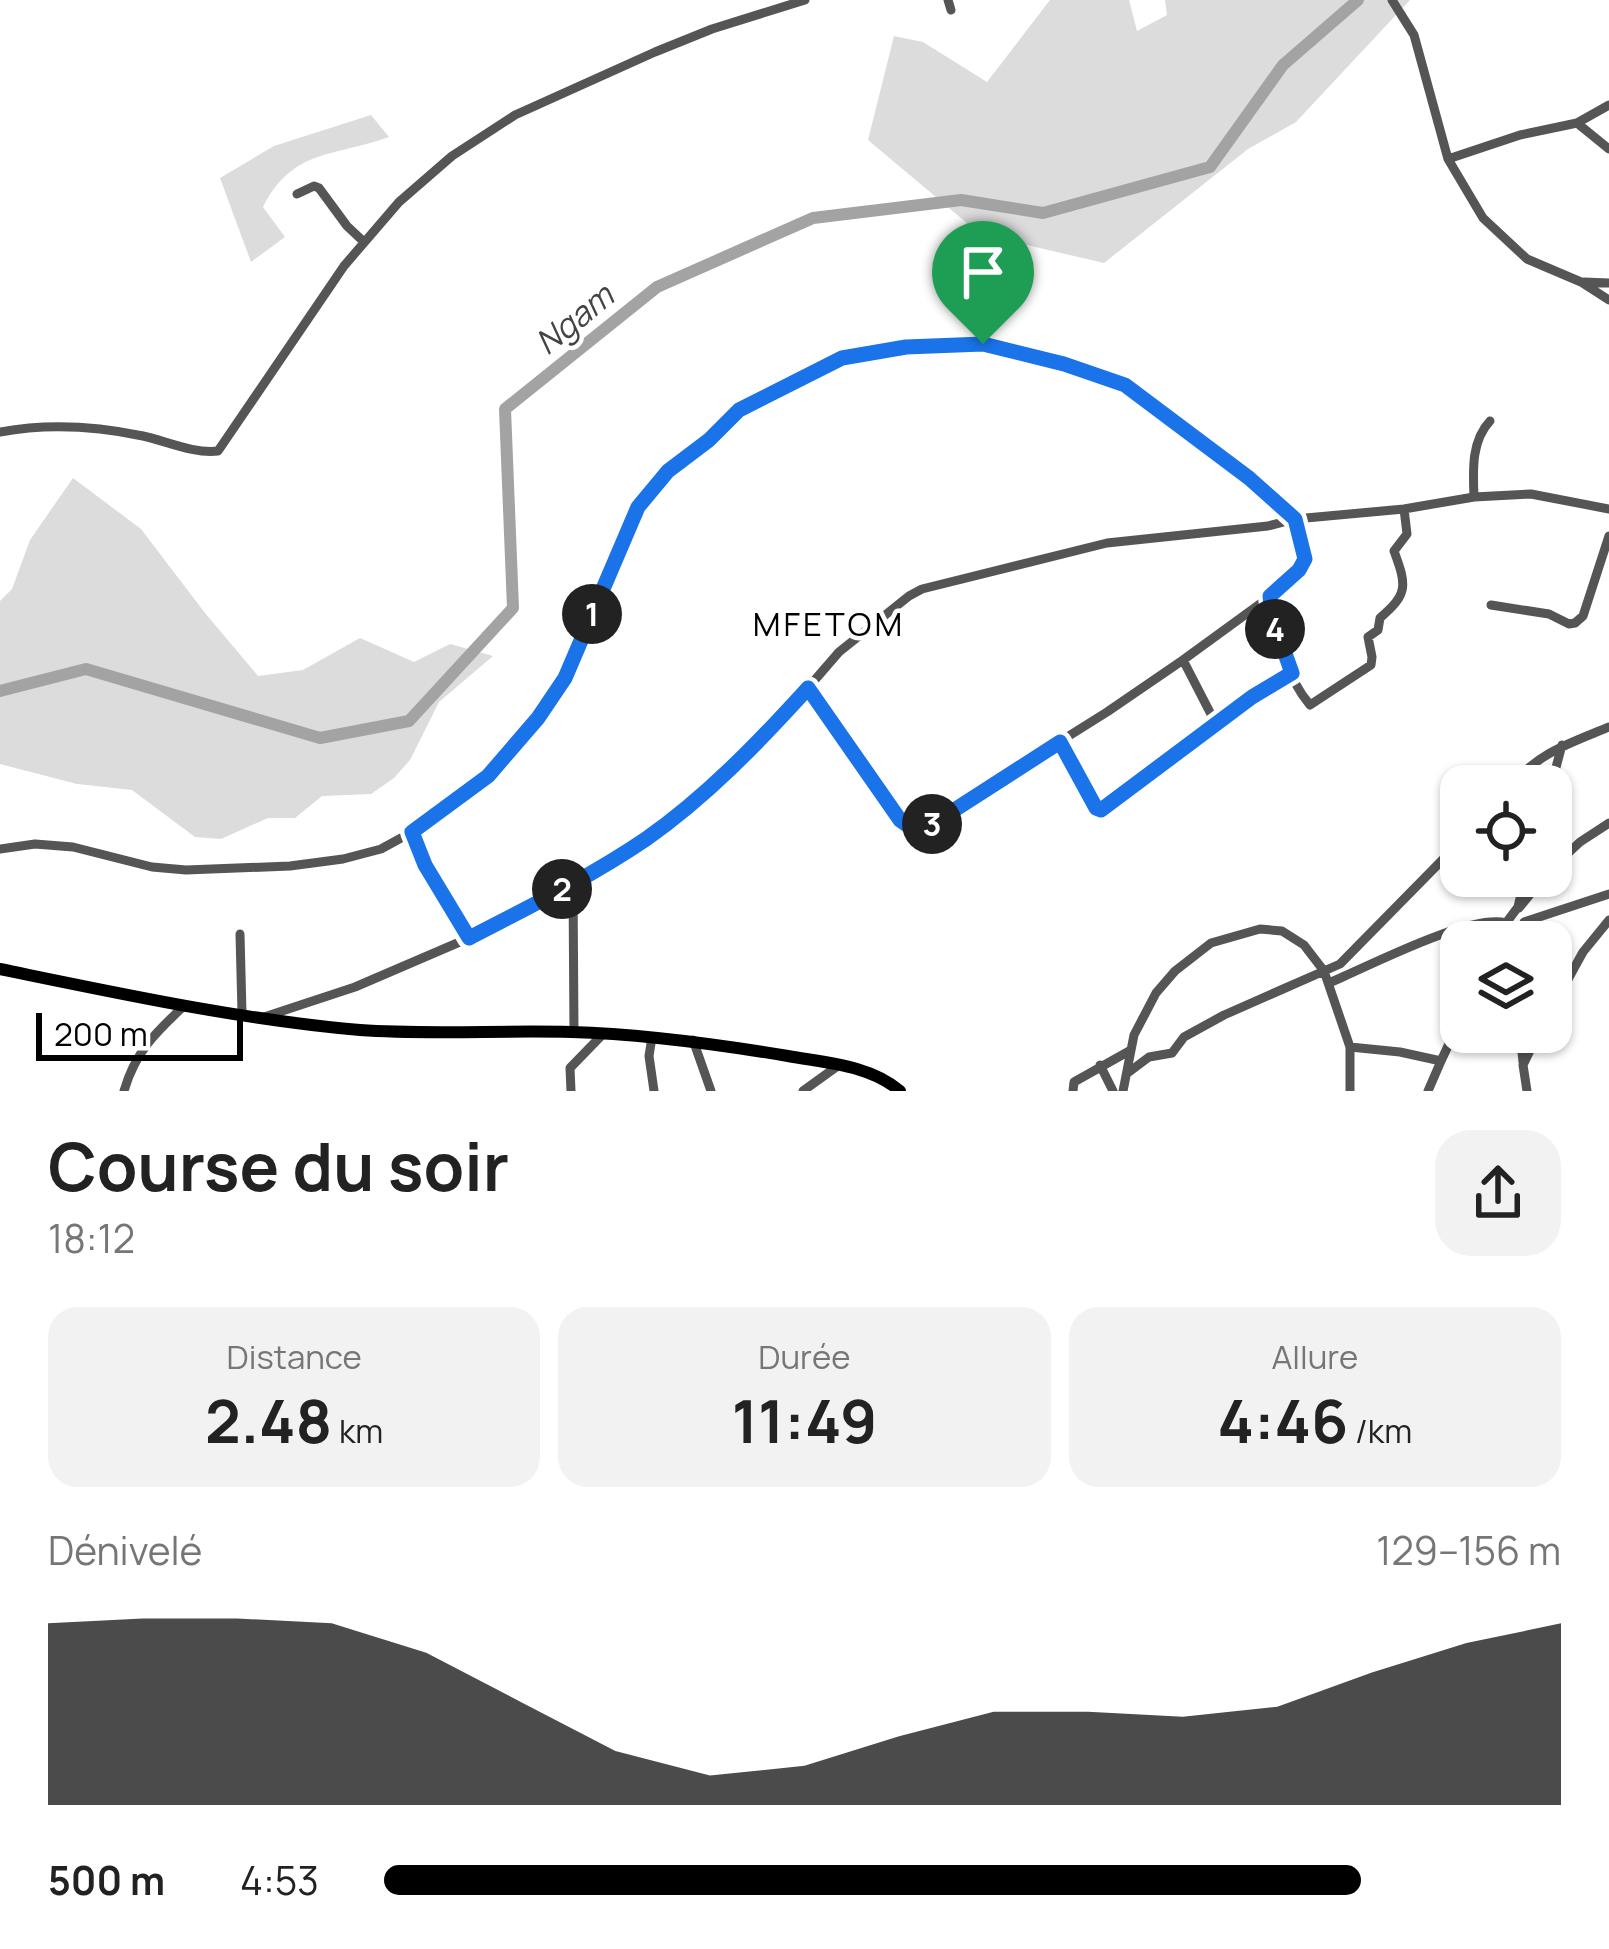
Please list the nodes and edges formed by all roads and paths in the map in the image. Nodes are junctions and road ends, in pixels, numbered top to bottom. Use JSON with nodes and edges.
{"nodes":[{"id":1,"x":805,"y":0,"type":"edge"},
{"id":2,"x":1392,"y":0,"type":"edge"},
{"id":3,"x":1609,"y":105,"type":"edge"},
{"id":4,"x":1577,"y":123,"type":"junction"},
{"id":5,"x":1609,"y":149,"type":"edge"},
{"id":6,"x":1448,"y":159,"type":"junction"},
{"id":7,"x":297,"y":194,"type":"dead end"},
{"id":8,"x":364,"y":242,"type":"junction"},
{"id":9,"x":1581,"y":282,"type":"junction"},
{"id":10,"x":1609,"y":283,"type":"edge"},
{"id":11,"x":1609,"y":300,"type":"edge"},
{"id":12,"x":1490,"y":421,"type":"dead end"},
{"id":13,"x":0,"y":432,"type":"edge"},
{"id":14,"x":1474,"y":497,"type":"junction"},
{"id":15,"x":1404,"y":509,"type":"junction"},
{"id":16,"x":1607,"y":512,"type":"edge"},
{"id":17,"x":1295,"y":519,"type":"junction"},
{"id":18,"x":1609,"y":536,"type":"edge"},
{"id":19,"x":1270,"y":596,"type":"junction"},
{"id":20,"x":1491,"y":605,"type":"dead end"},
{"id":21,"x":1183,"y":660,"type":"junction"},
{"id":22,"x":1292,"y":673,"type":"junction"},
{"id":23,"x":808,"y":688,"type":"junction"},
{"id":24,"x":1216,"y":724,"type":"junction"},
{"id":25,"x":1609,"y":727,"type":"edge"},
{"id":26,"x":1060,"y":742,"type":"junction"},
{"id":27,"x":1562,"y":745,"type":"junction"},
{"id":28,"x":1532,"y":765,"type":"edge"},
{"id":29,"x":1557,"y":765,"type":"edge"},
{"id":30,"x":1609,"y":823,"type":"edge"},
{"id":31,"x":412,"y":832,"type":"junction"},
{"id":32,"x":0,"y":849,"type":"edge"},
{"id":33,"x":1572,"y":850,"type":"edge"},
{"id":34,"x":1440,"y":862,"type":"edge"},
{"id":35,"x":573,"y":883,"type":"junction"},
{"id":36,"x":1609,"y":894,"type":"edge"},
{"id":37,"x":1520,"y":897,"type":"edge"},
{"id":38,"x":1527,"y":897,"type":"edge"},
{"id":39,"x":1518,"y":907,"type":"junction"},
{"id":40,"x":1609,"y":920,"type":"edge"},
{"id":41,"x":1507,"y":921,"type":"edge"},
{"id":42,"x":1524,"y":921,"type":"edge"},
{"id":43,"x":1527,"y":921,"type":"edge"},
{"id":44,"x":240,"y":934,"type":"dead end"},
{"id":45,"x":1440,"y":937,"type":"edge"},
{"id":46,"x":469,"y":938,"type":"junction"},
{"id":47,"x":0,"y":969,"type":"edge"},
{"id":48,"x":1324,"y":971,"type":"junction"},
{"id":49,"x":1572,"y":972,"type":"edge"},
{"id":50,"x":1329,"y":983,"type":"junction"},
{"id":51,"x":185,"y":1005,"type":"junction"},
{"id":52,"x":242,"y":1013,"type":"junction"},
{"id":53,"x":264,"y":1017,"type":"junction"},
{"id":54,"x":574,"y":1032,"type":"junction"},
{"id":55,"x":604,"y":1034,"type":"junction"},
{"id":56,"x":652,"y":1037,"type":"junction"},
{"id":57,"x":692,"y":1040,"type":"junction"},
{"id":58,"x":1350,"y":1047,"type":"junction"},
{"id":59,"x":1445,"y":1053,"type":"edge"},
{"id":60,"x":1522,"y":1053,"type":"edge"},
{"id":61,"x":1529,"y":1053,"type":"edge"},
{"id":62,"x":1134,"y":1057,"type":"junction"},
{"id":63,"x":1441,"y":1061,"type":"junction"},
{"id":64,"x":839,"y":1065,"type":"junction"},
{"id":65,"x":1100,"y":1065,"type":"junction"},
{"id":66,"x":1523,"y":1065,"type":"junction"},
{"id":67,"x":124,"y":1091,"type":"edge"},
{"id":68,"x":571,"y":1091,"type":"edge"},
{"id":69,"x":654,"y":1091,"type":"edge"},
{"id":70,"x":711,"y":1091,"type":"edge"},
{"id":71,"x":803,"y":1091,"type":"edge"},
{"id":72,"x":900,"y":1091,"type":"edge"},
{"id":73,"x":1073,"y":1091,"type":"edge"},
{"id":74,"x":1113,"y":1091,"type":"edge"},
{"id":75,"x":1123,"y":1091,"type":"edge"},
{"id":76,"x":1350,"y":1091,"type":"edge"},
{"id":77,"x":1428,"y":1091,"type":"edge"},
{"id":78,"x":1527,"y":1091,"type":"edge"}],
"edges":[{"from":1,"to":8,"type":"street"},
{"from":2,"to":6,"type":"street"},
{"from":3,"to":4,"type":"street"},
{"from":4,"to":5,"type":"street"},
{"from":4,"to":6,"type":"street"},
{"from":6,"to":9,"type":"street"},
{"from":7,"to":8,"type":"street"},
{"from":8,"to":13,"type":"street"},
{"from":9,"to":10,"type":"street"},
{"from":9,"to":11,"type":"street"},
{"from":12,"to":14,"type":"street"},
{"from":14,"to":15,"type":"street"},
{"from":14,"to":16,"type":"street"},
{"from":15,"to":17,"type":"street"},
{"from":15,"to":22,"type":"street"},
{"from":17,"to":19,"type":"street"},
{"from":17,"to":23,"type":"street"},
{"from":17,"to":31,"type":"street"},
{"from":18,"to":20,"type":"street"},
{"from":19,"to":21,"type":"street"},
{"from":19,"to":22,"type":"street"},
{"from":21,"to":24,"type":"street"},
{"from":21,"to":26,"type":"street"},
{"from":22,"to":24,"type":"street"},
{"from":23,"to":26,"type":"street"},
{"from":23,"to":35,"type":"street"},
{"from":24,"to":26,"type":"street"},
{"from":25,"to":27,"type":"street"},
{"from":27,"to":28,"type":"street"},
{"from":27,"to":29,"type":"street"},
{"from":30,"to":33,"type":"street"},
{"from":31,"to":32,"type":"street"},
{"from":31,"to":46,"type":"street"},
{"from":34,"to":48,"type":"street"},
{"from":35,"to":46,"type":"street"},
{"from":35,"to":54,"type":"street"},
{"from":36,"to":43,"type":"street"},
{"from":37,"to":39,"type":"street"},
{"from":38,"to":39,"type":"street"},
{"from":39,"to":41,"type":"street"},
{"from":39,"to":42,"type":"street"},
{"from":40,"to":49,"type":"street"},
{"from":44,"to":52,"type":"street"},
{"from":45,"to":50,"type":"street"},
{"from":46,"to":53,"type":"street"},
{"from":47,"to":51,"type":"main road"},
{"from":48,"to":50,"type":"street"},
{"from":48,"to":62,"type":"street"},
{"from":48,"to":62,"type":"street"},
{"from":50,"to":58,"type":"street"},
{"from":51,"to":52,"type":"main road"},
{"from":51,"to":67,"type":"street"},
{"from":52,"to":53,"type":"main road"},
{"from":53,"to":54,"type":"main road"},
{"from":54,"to":55,"type":"main road"},
{"from":55,"to":56,"type":"main road"},
{"from":55,"to":68,"type":"street"},
{"from":56,"to":57,"type":"main road"},
{"from":56,"to":69,"type":"street"},
{"from":57,"to":64,"type":"main road"},
{"from":57,"to":70,"type":"street"},
{"from":58,"to":63,"type":"street"},
{"from":58,"to":76,"type":"street"},
{"from":59,"to":63,"type":"street"},
{"from":60,"to":66,"type":"street"},
{"from":61,"to":66,"type":"street"},
{"from":62,"to":65,"type":"street"},
{"from":62,"to":75,"type":"street"},
{"from":63,"to":77,"type":"street"},
{"from":64,"to":71,"type":"street"},
{"from":64,"to":72,"type":"main road"},
{"from":65,"to":73,"type":"street"},
{"from":65,"to":74,"type":"street"},
{"from":66,"to":78,"type":"street"}]}
